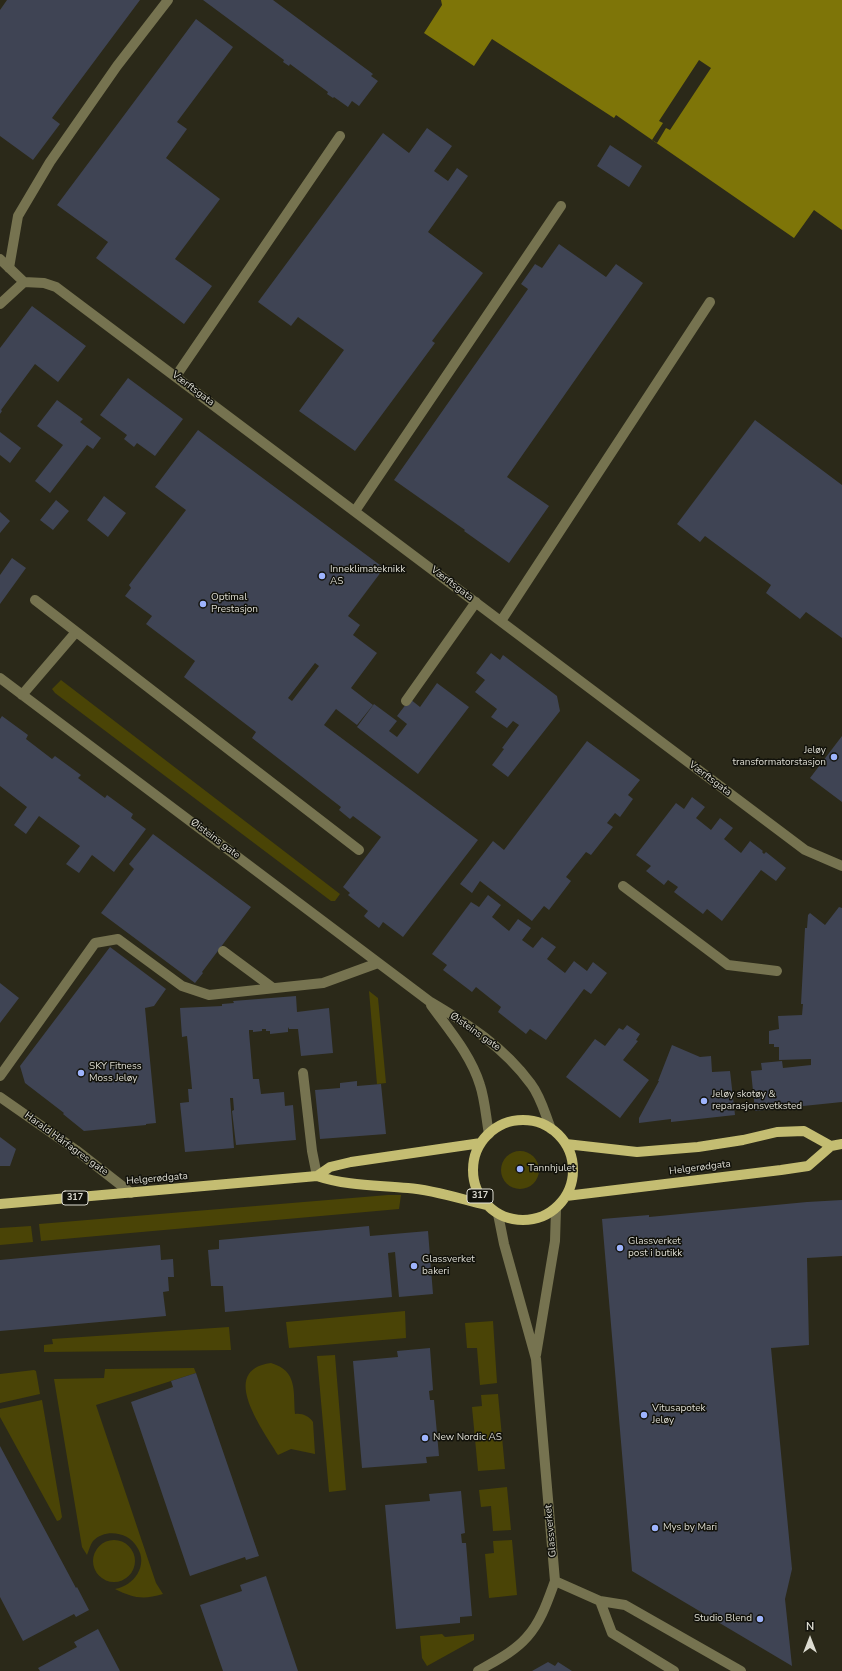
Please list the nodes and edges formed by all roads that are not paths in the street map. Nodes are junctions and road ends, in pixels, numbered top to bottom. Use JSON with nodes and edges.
{"nodes":[{"id":1,"x":168,"y":0,"type":"edge"},
{"id":2,"x":340,"y":136,"type":"dead end"},
{"id":3,"x":562,"y":206,"type":"dead end"},
{"id":4,"x":0,"y":259,"type":"edge"},
{"id":5,"x":9,"y":268,"type":"junction"},
{"id":6,"x":24,"y":282,"type":"junction"},
{"id":7,"x":710,"y":302,"type":"dead end"},
{"id":8,"x":0,"y":304,"type":"edge"},
{"id":9,"x":176,"y":376,"type":"junction"},
{"id":10,"x":355,"y":511,"type":"junction"},
{"id":11,"x":35,"y":600,"type":"dead end"},
{"id":12,"x":476,"y":602,"type":"junction"},
{"id":13,"x":501,"y":621,"type":"junction"},
{"id":14,"x":76,"y":632,"type":"junction"},
{"id":15,"x":0,"y":678,"type":"edge"},
{"id":16,"x":22,"y":695,"type":"junction"},
{"id":17,"x":406,"y":701,"type":"dead end"},
{"id":18,"x":359,"y":850,"type":"dead end"},
{"id":19,"x":842,"y":866,"type":"edge"},
{"id":20,"x":623,"y":886,"type":"dead end"},
{"id":21,"x":223,"y":951,"type":"dead end"},
{"id":22,"x":378,"y":963,"type":"junction"},
{"id":23,"x":777,"y":971,"type":"dead end"},
{"id":24,"x":273,"y":988,"type":"junction"},
{"id":25,"x":429,"y":1002,"type":"junction"},
{"id":26,"x":303,"y":1073,"type":"dead end"},
{"id":27,"x":0,"y":1076,"type":"edge"},
{"id":28,"x":0,"y":1097,"type":"edge"},
{"id":29,"x":551,"y":1129,"type":"junction"},
{"id":30,"x":489,"y":1134,"type":"junction"},
{"id":31,"x":481,"y":1143,"type":"junction"},
{"id":32,"x":566,"y":1144,"type":"junction"},
{"id":33,"x":842,"y":1144,"type":"edge"},
{"id":34,"x":831,"y":1146,"type":"junction"},
{"id":35,"x":317,"y":1176,"type":"junction"},
{"id":36,"x":131,"y":1193,"type":"junction"},
{"id":37,"x":566,"y":1196,"type":"junction"},
{"id":38,"x":0,"y":1204,"type":"edge"},
{"id":39,"x":486,"y":1205,"type":"junction"},
{"id":40,"x":556,"y":1209,"type":"junction"},
{"id":41,"x":498,"y":1214,"type":"junction"},
{"id":42,"x":536,"y":1358,"type":"junction"},
{"id":43,"x":555,"y":1581,"type":"junction"},
{"id":44,"x":600,"y":1601,"type":"junction"},
{"id":45,"x":478,"y":1671,"type":"edge"},
{"id":46,"x":674,"y":1671,"type":"edge"},
{"id":47,"x":741,"y":1671,"type":"edge"}],
"edges":[{"from":1,"to":5,"type":"street"},
{"from":2,"to":9,"type":"street"},
{"from":3,"to":10,"type":"street"},
{"from":4,"to":5,"type":"street"},
{"from":5,"to":6,"type":"street"},
{"from":6,"to":8,"type":"street"},
{"from":6,"to":9,"type":"street","name":"Værftsgata"},
{"from":7,"to":13,"type":"street"},
{"from":9,"to":10,"type":"street","name":"Værftsgata"},
{"from":10,"to":12,"type":"street","name":"Værftsgata"},
{"from":11,"to":14,"type":"street"},
{"from":12,"to":13,"type":"street","name":"Værftsgata"},
{"from":12,"to":17,"type":"street"},
{"from":13,"to":19,"type":"street","name":"Værftsgata"},
{"from":14,"to":16,"type":"street"},
{"from":14,"to":18,"type":"street"},
{"from":15,"to":16,"type":"street","name":"Øisteins gate"},
{"from":16,"to":22,"type":"street","name":"Øisteins gate"},
{"from":20,"to":23,"type":"street"},
{"from":21,"to":24,"type":"street"},
{"from":22,"to":24,"type":"street"},
{"from":22,"to":25,"type":"street","name":"Øisteins gate"},
{"from":24,"to":27,"type":"street"},
{"from":25,"to":29,"type":"street","name":"Øisteins gate"},
{"from":25,"to":30,"type":"street","name":"Øisteins gate"},
{"from":26,"to":35,"type":"street"},
{"from":28,"to":36,"type":"street","name":"Harald Hårfagres gate"},
{"from":29,"to":30,"type":"main road","number":"317"},
{"from":29,"to":32,"type":"main road","number":"317"},
{"from":30,"to":31,"type":"main road","number":"317"},
{"from":31,"to":35,"type":"main road","name":"Helgerødgata","number":"317"},
{"from":31,"to":39,"type":"main road","number":"317"},
{"from":32,"to":34,"type":"main road"},
{"from":32,"to":37,"type":"main road","number":"317"},
{"from":33,"to":34,"type":"main road"},
{"from":34,"to":37,"type":"main road","name":"Helgerødgata"},
{"from":35,"to":36,"type":"main road","name":"Helgerødgata","number":"317"},
{"from":35,"to":39,"type":"main road","name":"Helgerødgata","number":"317"},
{"from":36,"to":38,"type":"main road","name":"Helgerødgata","number":"317"},
{"from":37,"to":40,"type":"main road","number":"317"},
{"from":39,"to":41,"type":"main road","number":"317"},
{"from":40,"to":41,"type":"main road","number":"317"},
{"from":40,"to":42,"type":"street","name":"Glassverket"},
{"from":41,"to":42,"type":"street","name":"Glassverket"},
{"from":42,"to":43,"type":"street","name":"Glassverket"},
{"from":43,"to":44,"type":"street"},
{"from":43,"to":45,"type":"street","name":"Glassverket"},
{"from":44,"to":46,"type":"street"},
{"from":44,"to":47,"type":"street"}]}
